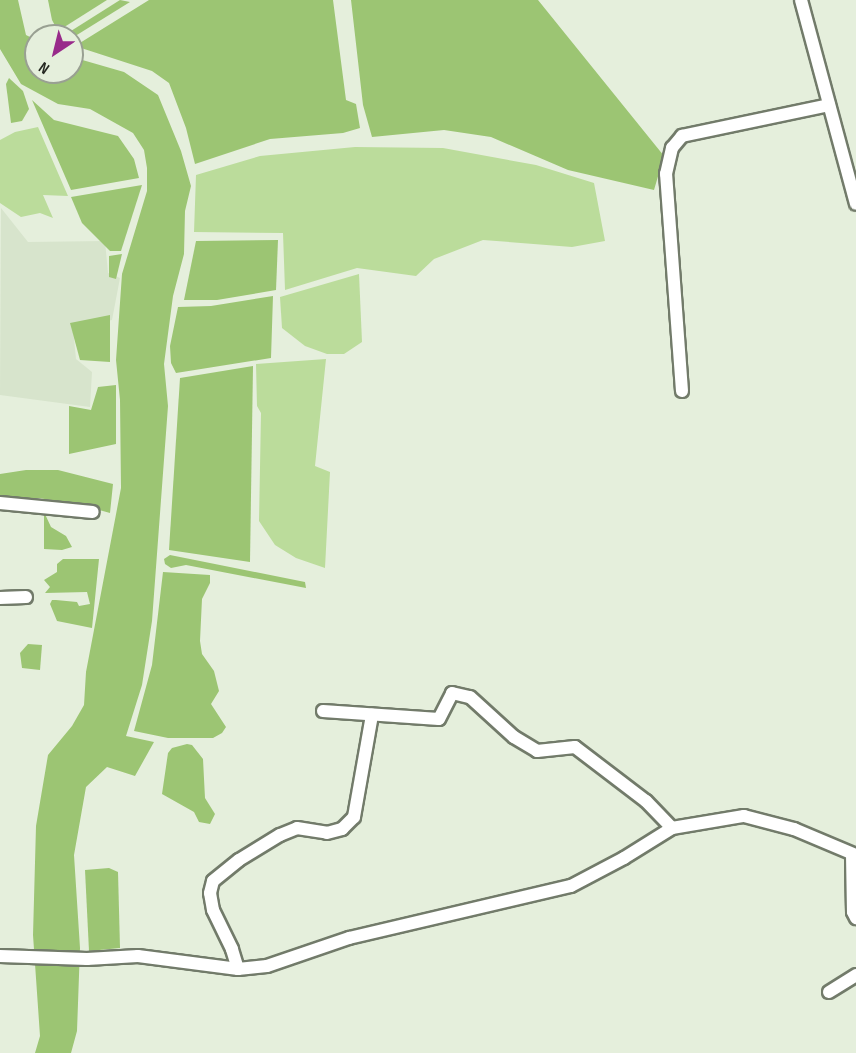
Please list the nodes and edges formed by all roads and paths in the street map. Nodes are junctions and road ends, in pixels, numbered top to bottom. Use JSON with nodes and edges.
{"nodes":[{"id":1,"x":801,"y":0,"type":"edge"},
{"id":2,"x":829,"y":105,"type":"junction"},
{"id":3,"x":856,"y":204,"type":"edge"},
{"id":4,"x":682,"y":391,"type":"dead end"},
{"id":5,"x":0,"y":503,"type":"edge"},
{"id":6,"x":93,"y":512,"type":"dead end"},
{"id":7,"x":26,"y":597,"type":"dead end"},
{"id":8,"x":0,"y":598,"type":"edge"},
{"id":9,"x":324,"y":711,"type":"dead end"},
{"id":10,"x":372,"y":715,"type":"junction"},
{"id":11,"x":672,"y":828,"type":"junction"},
{"id":12,"x":854,"y":855,"type":"edge"},
{"id":13,"x":856,"y":918,"type":"edge"},
{"id":14,"x":0,"y":956,"type":"edge"},
{"id":15,"x":238,"y":969,"type":"junction"},
{"id":16,"x":856,"y":975,"type":"edge"},
{"id":17,"x":829,"y":992,"type":"dead end"}],
"edges":[{"from":1,"to":2,"type":"street"},
{"from":2,"to":3,"type":"street"},
{"from":2,"to":4,"type":"street"},
{"from":5,"to":6,"type":"street"},
{"from":7,"to":8,"type":"street"},
{"from":9,"to":10,"type":"street"},
{"from":10,"to":11,"type":"street"},
{"from":10,"to":15,"type":"street"},
{"from":11,"to":12,"type":"street"},
{"from":11,"to":15,"type":"street"},
{"from":12,"to":13,"type":"street"},
{"from":14,"to":15,"type":"street"},
{"from":16,"to":17,"type":"street"}]}
